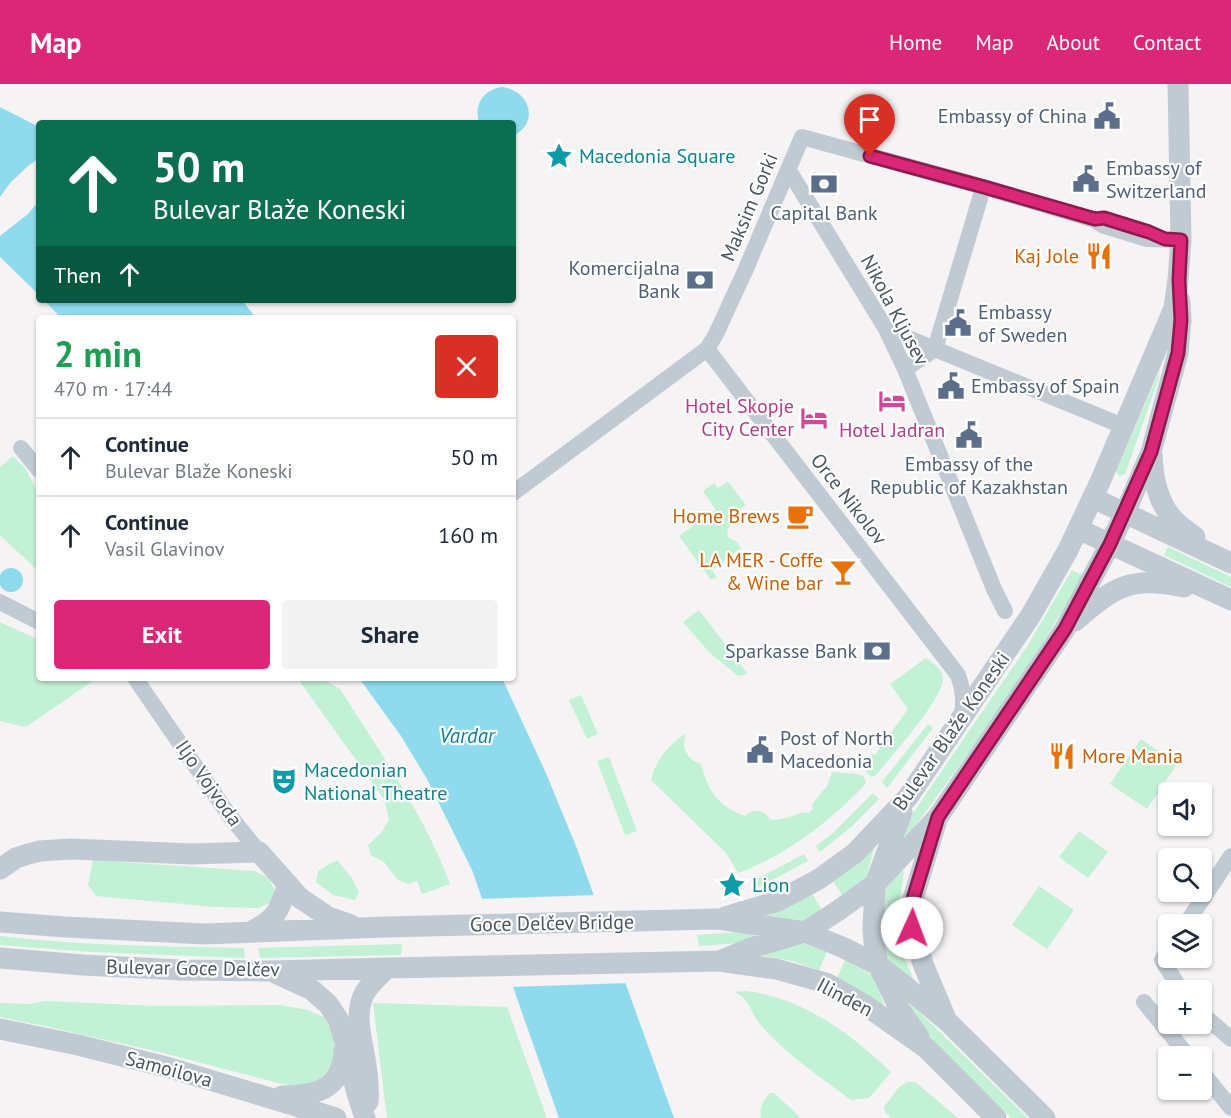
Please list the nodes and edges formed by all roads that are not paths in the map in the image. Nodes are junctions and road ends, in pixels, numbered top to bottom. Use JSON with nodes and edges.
{"nodes":[{"id":1,"x":1178,"y":84,"type":"edge"},
{"id":2,"x":788,"y":169,"type":"junction"},
{"id":3,"x":983,"y":191,"type":"junction"},
{"id":4,"x":1173,"y":239,"type":"junction"},
{"id":5,"x":1179,"y":280,"type":"junction"},
{"id":6,"x":886,"y":329,"type":"junction"},
{"id":7,"x":707,"y":349,"type":"junction"},
{"id":8,"x":935,"y":349,"type":"junction"},
{"id":9,"x":905,"y":369,"type":"junction"},
{"id":10,"x":1124,"y":426,"type":"junction"},
{"id":11,"x":21,"y":448,"type":"dead end"},
{"id":12,"x":1151,"y":452,"type":"junction"},
{"id":13,"x":36,"y":466,"type":"edge"},
{"id":14,"x":516,"y":491,"type":"edge"},
{"id":15,"x":1093,"y":498,"type":"junction"},
{"id":16,"x":1125,"y":513,"type":"junction"},
{"id":17,"x":1078,"y":529,"type":"junction"},
{"id":18,"x":1110,"y":544,"type":"junction"},
{"id":19,"x":1230,"y":563,"type":"edge"},
{"id":20,"x":1224,"y":596,"type":"edge"},
{"id":21,"x":0,"y":602,"type":"edge"},
{"id":22,"x":1005,"y":611,"type":"dead end"},
{"id":23,"x":36,"y":620,"type":"edge"},
{"id":24,"x":1065,"y":629,"type":"junction"},
{"id":25,"x":998,"y":665,"type":"junction"},
{"id":26,"x":958,"y":675,"type":"junction"},
{"id":27,"x":137,"y":681,"type":"edge"},
{"id":28,"x":960,"y":721,"type":"junction"},
{"id":29,"x":908,"y":798,"type":"junction"},
{"id":30,"x":938,"y":817,"type":"junction"},
{"id":31,"x":260,"y":852,"type":"junction"},
{"id":32,"x":1231,"y":856,"type":"edge"},
{"id":33,"x":0,"y":868,"type":"edge"},
{"id":34,"x":288,"y":884,"type":"junction"},
{"id":35,"x":875,"y":884,"type":"junction"},
{"id":36,"x":1193,"y":914,"type":"edge"},
{"id":37,"x":718,"y":919,"type":"junction"},
{"id":38,"x":0,"y":922,"type":"edge"},
{"id":39,"x":386,"y":927,"type":"joint"},
{"id":40,"x":360,"y":928,"type":"junction"},
{"id":41,"x":805,"y":932,"type":"junction"},
{"id":42,"x":246,"y":933,"type":"junction"},
{"id":43,"x":0,"y":958,"type":"edge"},
{"id":44,"x":720,"y":961,"type":"junction"},
{"id":45,"x":878,"y":966,"type":"junction"},
{"id":46,"x":387,"y":968,"type":"junction"},
{"id":47,"x":272,"y":971,"type":"junction"},
{"id":48,"x":1144,"y":1002,"type":"dead end"},
{"id":49,"x":1158,"y":1016,"type":"edge"},
{"id":50,"x":948,"y":1022,"type":"junction"},
{"id":51,"x":1212,"y":1023,"type":"edge"},
{"id":52,"x":0,"y":1029,"type":"edge"},
{"id":53,"x":1231,"y":1039,"type":"edge"},
{"id":54,"x":345,"y":1042,"type":"junction"},
{"id":55,"x":926,"y":1048,"type":"junction"},
{"id":56,"x":1212,"y":1084,"type":"edge"},
{"id":57,"x":251,"y":1092,"type":"junction"},
{"id":58,"x":1231,"y":1108,"type":"edge"},
{"id":59,"x":336,"y":1118,"type":"edge"},
{"id":60,"x":366,"y":1118,"type":"edge"},
{"id":61,"x":996,"y":1118,"type":"edge"},
{"id":62,"x":1045,"y":1118,"type":"edge"}],
"edges":[{"from":1,"to":4,"type":"street"},
{"from":2,"to":3,"type":"street","name":"Maksim Gorki"},
{"from":2,"to":6,"type":"street","name":"Nikola Kljusev"},
{"from":2,"to":7,"type":"street","name":"Maksim Gorki"},
{"from":3,"to":4,"type":"street","name":"Maksim Gorki"},
{"from":3,"to":8,"type":"street"},
{"from":4,"to":5,"type":"street"},
{"from":5,"to":10,"type":"street","name":"Bulevar Blaže Koneski"},
{"from":5,"to":12,"type":"street"},
{"from":6,"to":8,"type":"street"},
{"from":6,"to":9,"type":"street","name":"Nikola Kljusev"},
{"from":7,"to":14,"type":"street","name":"Maksim Gorki"},
{"from":7,"to":26,"type":"street","name":"Orce Nikolov"},
{"from":8,"to":9,"type":"street"},
{"from":8,"to":10,"type":"street"},
{"from":9,"to":22,"type":"street","name":"Nikola Kljusev"},
{"from":10,"to":15,"type":"street","name":"Bulevar Blaže Koneski"},
{"from":11,"to":13,"type":"street"},
{"from":12,"to":16,"type":"street","name":"Bulevar Blaže Koneski"},
{"from":12,"to":19,"type":"street"},
{"from":15,"to":16,"type":"street"},
{"from":15,"to":17,"type":"street","name":"Bulevar Blaže Koneski"},
{"from":16,"to":18,"type":"street","name":"Bulevar Blaže Koneski"},
{"from":16,"to":19,"type":"street"},
{"from":17,"to":18,"type":"street"},
{"from":17,"to":25,"type":"street","name":"Bulevar Blaže Koneski"},
{"from":18,"to":20,"type":"street"},
{"from":18,"to":24,"type":"street","name":"Bulevar Blaže Koneski"},
{"from":20,"to":24,"type":"street"},
{"from":21,"to":23,"type":"street"},
{"from":24,"to":30,"type":"street","name":"Bulevar Blaže Koneski"},
{"from":25,"to":26,"type":"street"},
{"from":25,"to":28,"type":"street","name":"Bulevar Blaže Koneski"},
{"from":26,"to":28,"type":"street","name":"Orce Nikolov"},
{"from":27,"to":31,"type":"street","name":"Iljo Vojvoda"},
{"from":28,"to":29,"type":"street","name":"Bulevar Blaže Koneski"},
{"from":29,"to":35,"type":"street","name":"Ilinden"},
{"from":29,"to":37,"type":"street","name":"Bulevar Blaže Koneski"},
{"from":30,"to":35,"type":"street","name":"Bulevar Blaže Koneski"},
{"from":30,"to":50,"type":"street","name":"Ilinden"},
{"from":31,"to":33,"type":"street"},
{"from":31,"to":34,"type":"street","name":"Iljo Vojvoda"},
{"from":32,"to":36,"type":"street"},
{"from":34,"to":40,"type":"street","name":"Iljo Vojvoda"},
{"from":34,"to":42,"type":"street"},
{"from":35,"to":41,"type":"street","name":"Bulevar Blaže Koneski"},
{"from":35,"to":45,"type":"street","name":"Ilinden"},
{"from":37,"to":39,"type":"street","name":"Goce Delčev Bridge"},
{"from":37,"to":41,"type":"street","name":"Ilinden"},
{"from":38,"to":42,"type":"street","name":"Bulevar Goce Delčev"},
{"from":39,"to":40,"type":"street","name":"Bulevar Goce Delčev"},
{"from":40,"to":42,"type":"street","name":"Bulevar Goce Delčev"},
{"from":41,"to":44,"type":"street","name":"Bulevar Blaže Koneski"},
{"from":41,"to":45,"type":"street","name":"Ilinden"},
{"from":43,"to":47,"type":"street","name":"Bulevar Goce Delčev"},
{"from":44,"to":46,"type":"street","name":"Goce Delčev Bridge"},
{"from":44,"to":55,"type":"street","name":"Ilinden"},
{"from":45,"to":50,"type":"street","name":"Ilinden"},
{"from":45,"to":55,"type":"street","name":"Ilinden"},
{"from":46,"to":47,"type":"street","name":"Bulevar Goce Delčev"},
{"from":46,"to":60,"type":"street"},
{"from":47,"to":54,"type":"street"},
{"from":48,"to":49,"type":"street"},
{"from":50,"to":62,"type":"street","name":"Ilinden"},
{"from":51,"to":53,"type":"street"},
{"from":52,"to":57,"type":"street","name":"Samoilova"},
{"from":54,"to":57,"type":"street"},
{"from":54,"to":60,"type":"street"},
{"from":55,"to":61,"type":"street","name":"Ilinden"},
{"from":56,"to":58,"type":"street"},
{"from":57,"to":59,"type":"street","name":"Samoilova"}]}
